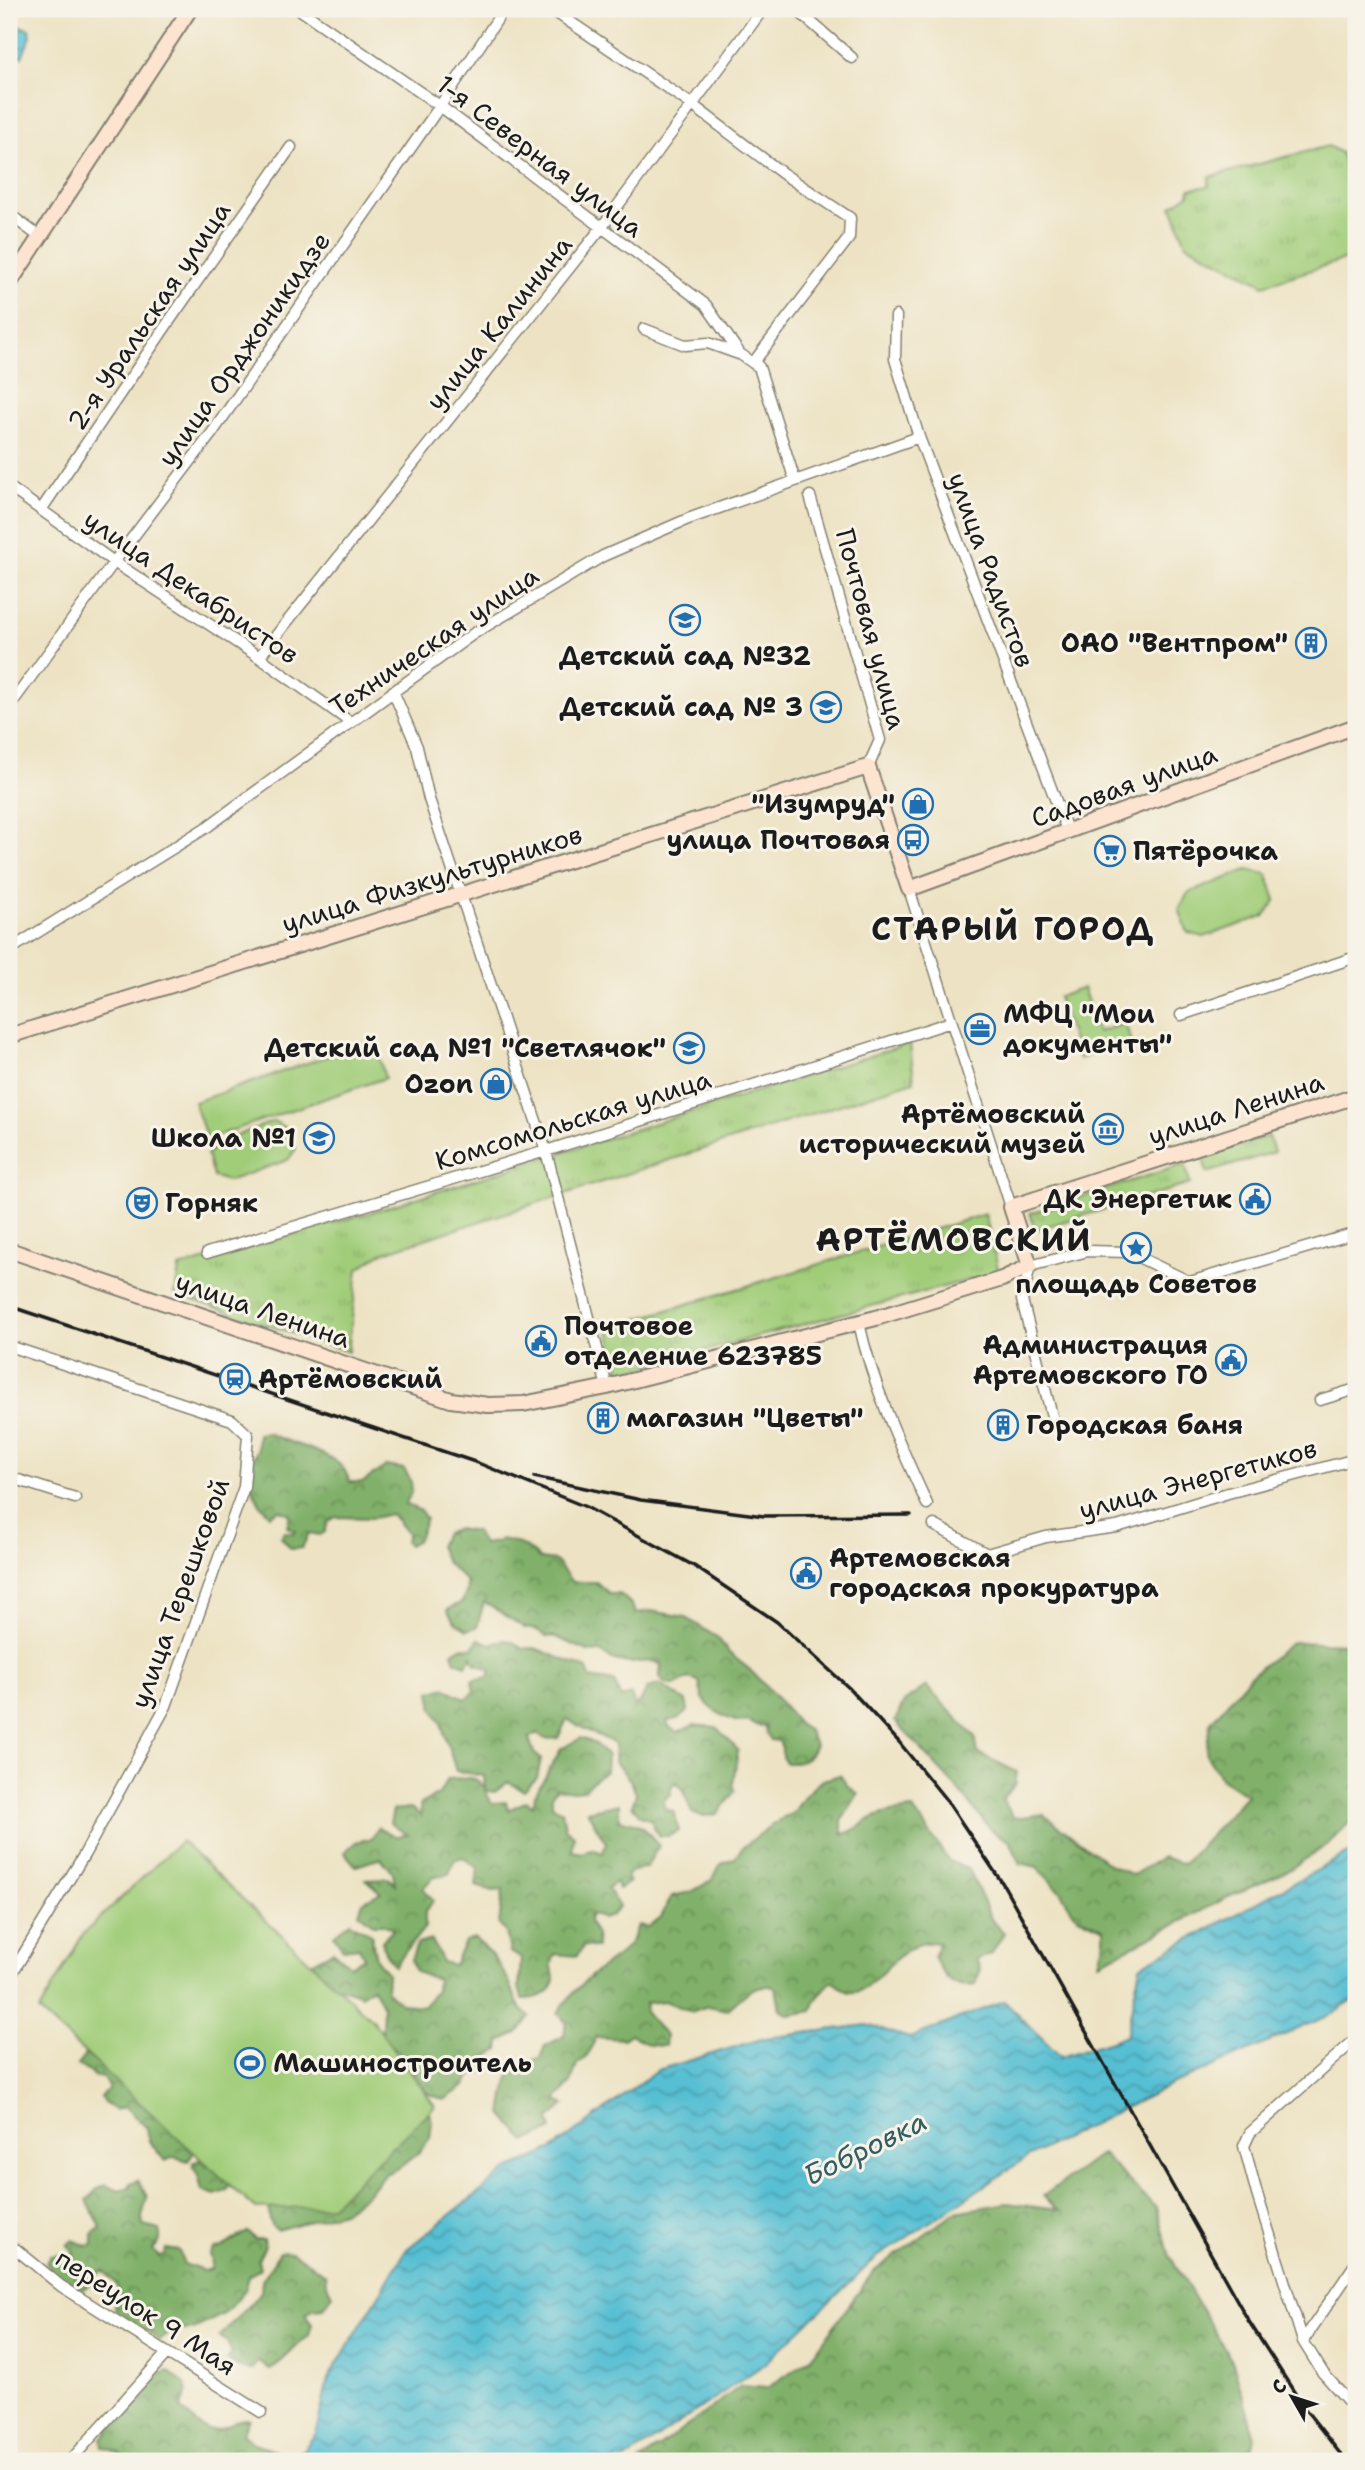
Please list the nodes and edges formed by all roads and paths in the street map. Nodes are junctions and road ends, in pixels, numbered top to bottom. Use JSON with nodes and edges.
{"nodes":[{"id":1,"x":190,"y":9,"type":"edge"},
{"id":2,"x":299,"y":9,"type":"edge"},
{"id":3,"x":504,"y":9,"type":"edge"},
{"id":4,"x":551,"y":9,"type":"edge"},
{"id":5,"x":763,"y":9,"type":"edge"},
{"id":6,"x":796,"y":9,"type":"edge"},
{"id":7,"x":852,"y":58,"type":"dead end"},
{"id":8,"x":691,"y":104,"type":"junction"},
{"id":9,"x":440,"y":106,"type":"junction"},
{"id":10,"x":291,"y":147,"type":"dead end"},
{"id":11,"x":9,"y":214,"type":"edge"},
{"id":12,"x":602,"y":227,"type":"junction"},
{"id":13,"x":40,"y":237,"type":"junction"},
{"id":14,"x":9,"y":284,"type":"edge"},
{"id":15,"x":896,"y":316,"type":"dead end"},
{"id":16,"x":644,"y":329,"type":"dead end"},
{"id":17,"x":740,"y":354,"type":"junction"},
{"id":18,"x":754,"y":363,"type":"junction"},
{"id":19,"x":919,"y":437,"type":"junction"},
{"id":20,"x":795,"y":481,"type":"junction"},
{"id":21,"x":9,"y":488,"type":"edge"},
{"id":22,"x":810,"y":496,"type":"dead end"},
{"id":23,"x":41,"y":510,"type":"junction"},
{"id":24,"x":114,"y":562,"type":"junction"},
{"id":25,"x":259,"y":657,"type":"junction"},
{"id":26,"x":393,"y":691,"type":"junction"},
{"id":27,"x":9,"y":707,"type":"edge"},
{"id":28,"x":350,"y":722,"type":"junction"},
{"id":29,"x":1356,"y":726,"type":"edge"},
{"id":30,"x":868,"y":767,"type":"junction"},
{"id":31,"x":1068,"y":833,"type":"junction"},
{"id":32,"x":909,"y":889,"type":"junction"},
{"id":33,"x":462,"y":896,"type":"junction"},
{"id":34,"x":9,"y":950,"type":"edge"},
{"id":35,"x":1356,"y":957,"type":"edge"},
{"id":36,"x":1181,"y":1015,"type":"dead end"},
{"id":37,"x":951,"y":1022,"type":"junction"},
{"id":38,"x":9,"y":1036,"type":"edge"},
{"id":39,"x":1356,"y":1096,"type":"edge"},
{"id":40,"x":546,"y":1151,"type":"junction"},
{"id":41,"x":1011,"y":1207,"type":"junction"},
{"id":42,"x":1356,"y":1233,"type":"edge"},
{"id":43,"x":9,"y":1250,"type":"edge"},
{"id":44,"x":207,"y":1253,"type":"dead end"},
{"id":45,"x":1030,"y":1265,"type":"junction"},
{"id":46,"x":859,"y":1323,"type":"junction"},
{"id":47,"x":9,"y":1346,"type":"edge"},
{"id":48,"x":607,"y":1387,"type":"junction"},
{"id":49,"x":1356,"y":1389,"type":"edge"},
{"id":50,"x":1320,"y":1400,"type":"dead end"},
{"id":51,"x":1052,"y":1416,"type":"dead end"},
{"id":52,"x":1356,"y":1459,"type":"edge"},
{"id":53,"x":9,"y":1476,"type":"edge"},
{"id":54,"x":75,"y":1498,"type":"dead end"},
{"id":55,"x":927,"y":1504,"type":"dead end"},
{"id":56,"x":934,"y":1525,"type":"dead end"},
{"id":57,"x":9,"y":1978,"type":"edge"},
{"id":58,"x":1356,"y":2039,"type":"edge"},
{"id":59,"x":9,"y":2247,"type":"edge"},
{"id":60,"x":1356,"y":2263,"type":"edge"},
{"id":61,"x":1303,"y":2341,"type":"junction"},
{"id":62,"x":167,"y":2353,"type":"junction"},
{"id":63,"x":1356,"y":2407,"type":"edge"},
{"id":64,"x":261,"y":2412,"type":"dead end"},
{"id":65,"x":69,"y":2461,"type":"edge"}],
"edges":[{"from":1,"to":13,"type":"street"},
{"from":2,"to":9,"type":"street","name":"1-я Северная улица"},
{"from":3,"to":9,"type":"street","name":"улица Орджоникидзе"},
{"from":4,"to":8,"type":"street"},
{"from":5,"to":8,"type":"street","name":"улица Калинина"},
{"from":6,"to":7,"type":"street"},
{"from":8,"to":12,"type":"street","name":"улица Калинина"},
{"from":8,"to":18,"type":"street"},
{"from":9,"to":12,"type":"street","name":"1-я Северная улица"},
{"from":9,"to":24,"type":"street","name":"улица Орджоникидзе"},
{"from":10,"to":23,"type":"street","name":"2-я Уральская улица"},
{"from":11,"to":13,"type":"street"},
{"from":12,"to":17,"type":"street","name":"1-я Северная улица"},
{"from":12,"to":25,"type":"street","name":"улица Калинина"},
{"from":13,"to":14,"type":"street"},
{"from":15,"to":19,"type":"street","name":"улица Радистов"},
{"from":16,"to":17,"type":"street","name":"1-я Северная улица"},
{"from":17,"to":18,"type":"street","name":"1-я Северная улица"},
{"from":18,"to":20,"type":"street"},
{"from":19,"to":20,"type":"street","name":"Техническая улица"},
{"from":19,"to":31,"type":"street","name":"улица Радистов"},
{"from":20,"to":26,"type":"street","name":"Техническая улица"},
{"from":21,"to":23,"type":"street","name":"улица Декабристов"},
{"from":22,"to":30,"type":"street","name":"Почтовая улица"},
{"from":23,"to":24,"type":"street","name":"улица Декабристов"},
{"from":24,"to":25,"type":"street","name":"улица Декабристов"},
{"from":24,"to":27,"type":"street","name":"улица Орджоникидзе"},
{"from":25,"to":28,"type":"street","name":"улица Декабристов"},
{"from":26,"to":28,"type":"street","name":"Техническая улица"},
{"from":26,"to":33,"type":"street"},
{"from":28,"to":34,"type":"street","name":"Техническая улица"},
{"from":29,"to":31,"type":"street","name":"Садовая улица"},
{"from":30,"to":32,"type":"street","name":"Почтовая улица"},
{"from":30,"to":33,"type":"street","name":"улица Физкультурников"},
{"from":31,"to":32,"type":"street","name":"Садовая улица"},
{"from":32,"to":37,"type":"street","name":"Почтовая улица"},
{"from":33,"to":38,"type":"street","name":"улица Физкультурников"},
{"from":33,"to":40,"type":"street"},
{"from":35,"to":36,"type":"street"},
{"from":37,"to":40,"type":"street","name":"Комсомольская улица"},
{"from":37,"to":41,"type":"street","name":"Почтовая улица"},
{"from":39,"to":41,"type":"street","name":"улица Ленина"},
{"from":40,"to":44,"type":"street","name":"Комсомольская улица"},
{"from":40,"to":48,"type":"street"},
{"from":41,"to":45,"type":"street","name":"Почтовая улица"},
{"from":42,"to":45,"type":"street"},
{"from":43,"to":48,"type":"street","name":"улица Ленина"},
{"from":45,"to":46,"type":"street","name":"улица Ленина"},
{"from":45,"to":51,"type":"street"},
{"from":46,"to":48,"type":"street","name":"улица Ленина"},
{"from":46,"to":55,"type":"street"},
{"from":47,"to":57,"type":"street","name":"улица Терешковой"},
{"from":49,"to":50,"type":"street","name":"улица Энергетиков"},
{"from":52,"to":56,"type":"street","name":"улица Энергетиков"},
{"from":53,"to":54,"type":"street"},
{"from":58,"to":61,"type":"street"},
{"from":59,"to":62,"type":"street","name":"переулок 9 Мая"},
{"from":60,"to":61,"type":"street"},
{"from":61,"to":63,"type":"street"},
{"from":62,"to":64,"type":"street","name":"переулок 9 Мая"},
{"from":62,"to":65,"type":"street"}]}
